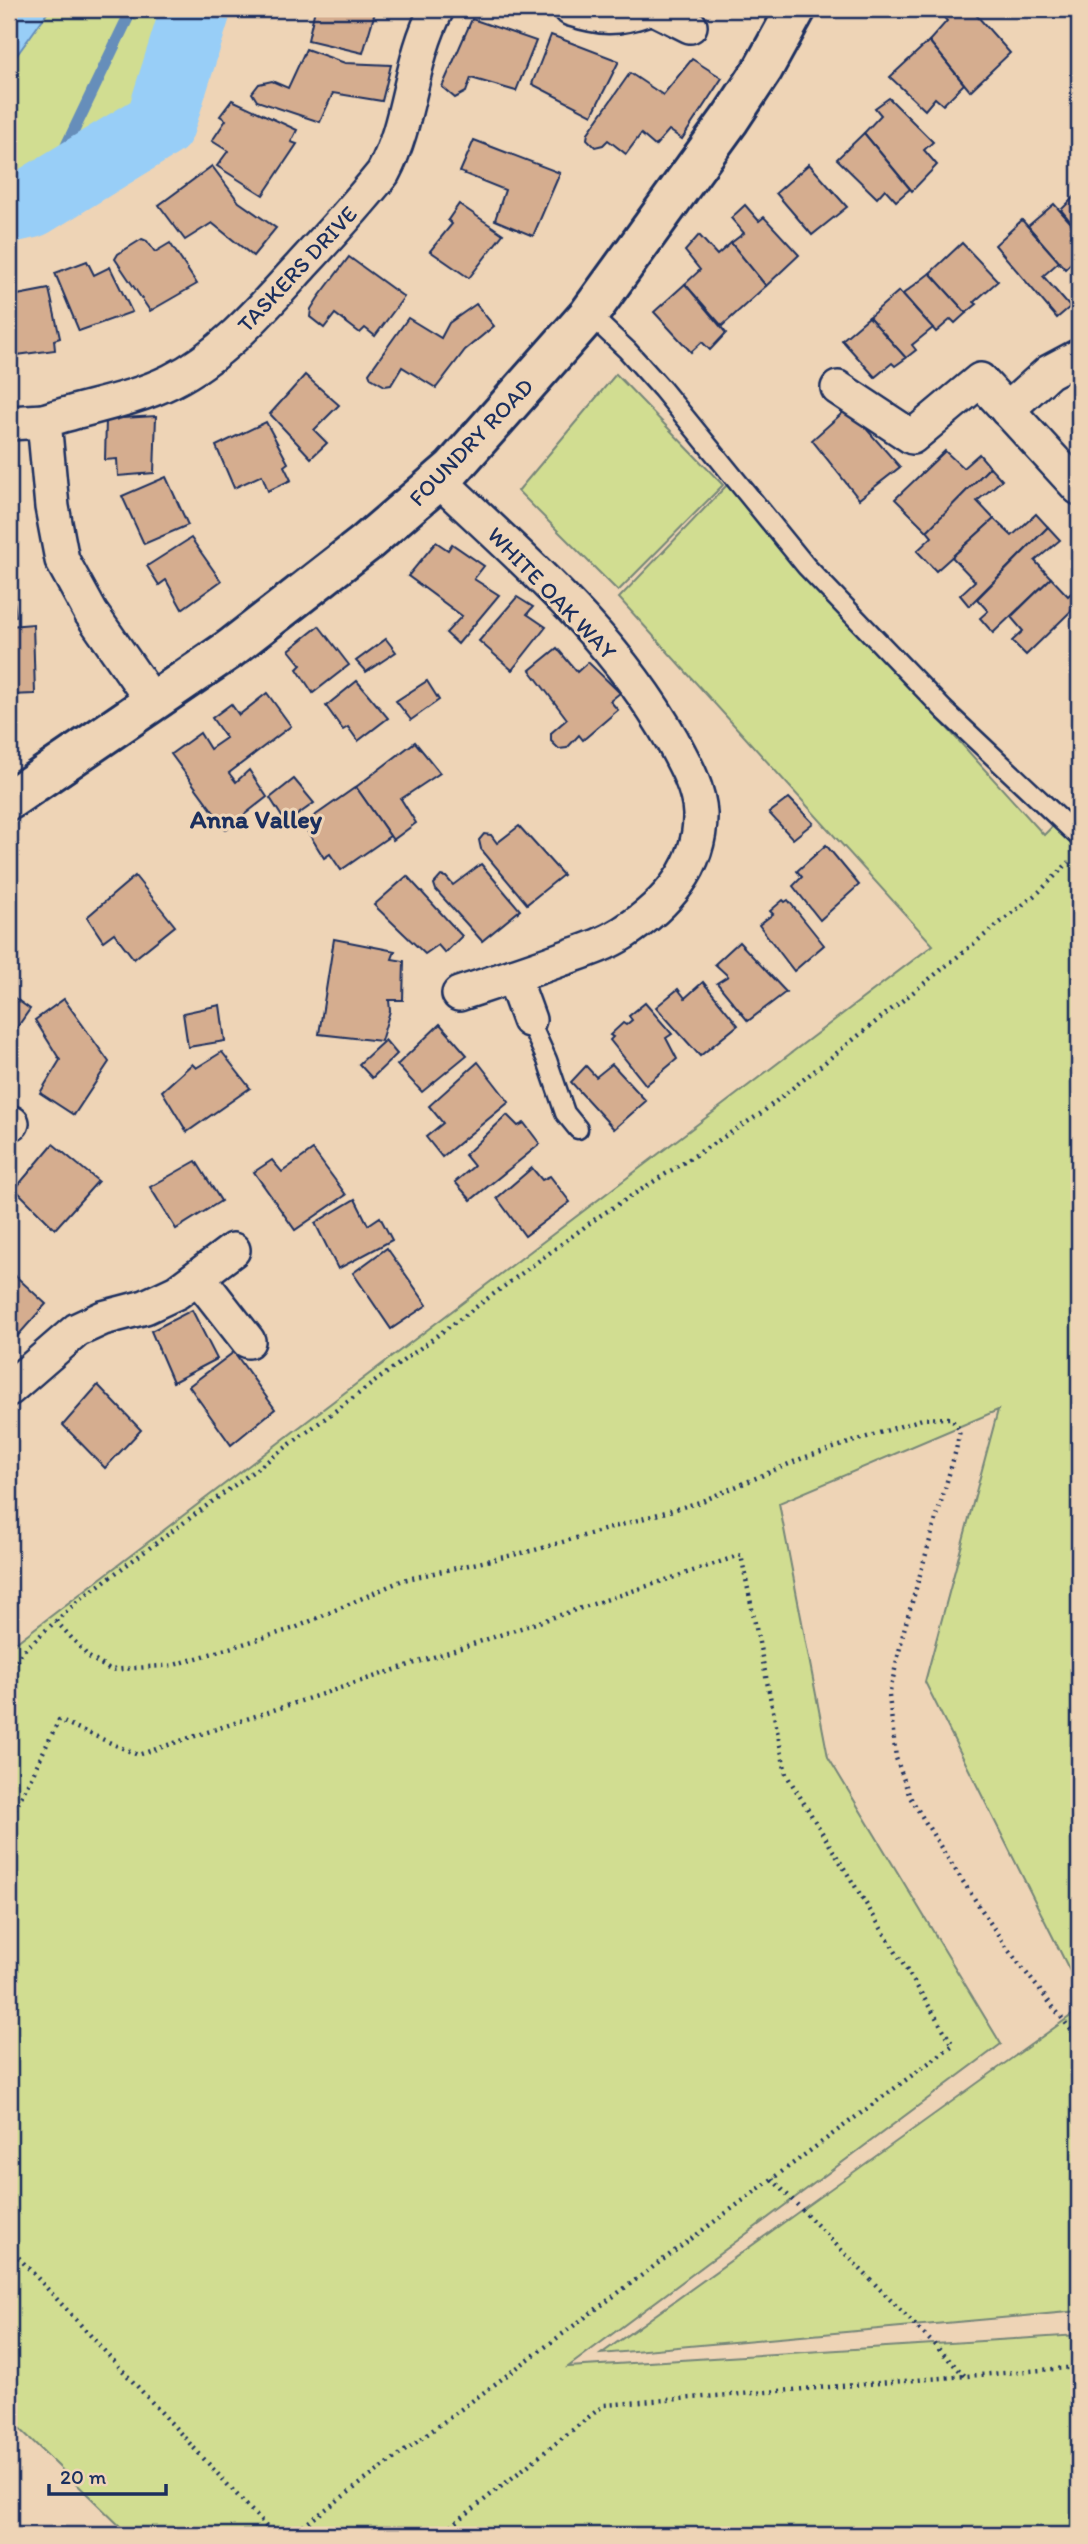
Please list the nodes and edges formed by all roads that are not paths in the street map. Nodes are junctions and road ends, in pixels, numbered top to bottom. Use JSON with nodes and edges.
{"nodes":[{"id":1,"x":438,"y":9,"type":"edge"},
{"id":2,"x":570,"y":9,"type":"edge"},
{"id":3,"x":646,"y":9,"type":"edge"},
{"id":4,"x":656,"y":9,"type":"edge"},
{"id":5,"x":796,"y":9,"type":"edge"},
{"id":6,"x":690,"y":26,"type":"dead end"},
{"id":7,"x":589,"y":314,"type":"junction"},
{"id":8,"x":1079,"y":356,"type":"edge"},
{"id":9,"x":838,"y":388,"type":"dead end"},
{"id":10,"x":1007,"y":410,"type":"junction"},
{"id":11,"x":44,"y":421,"type":"junction"},
{"id":12,"x":9,"y":423,"type":"edge"},
{"id":13,"x":439,"y":480,"type":"junction"},
{"id":14,"x":1079,"y":488,"type":"edge"},
{"id":15,"x":153,"y":702,"type":"junction"},
{"id":16,"x":9,"y":800,"type":"edge"},
{"id":17,"x":1079,"y":837,"type":"edge"},
{"id":18,"x":513,"y":976,"type":"junction"},
{"id":19,"x":458,"y":993,"type":"dead end"},
{"id":20,"x":529,"y":1020,"type":"joint"},
{"id":21,"x":578,"y":1129,"type":"dead end"},
{"id":22,"x":233,"y":1250,"type":"dead end"},
{"id":23,"x":198,"y":1277,"type":"junction"},
{"id":24,"x":248,"y":1341,"type":"dead end"},
{"id":25,"x":9,"y":1389,"type":"edge"}],
"edges":[{"from":1,"to":11,"type":"street","name":"TASKERS DRIVE"},
{"from":2,"to":3,"type":"street"},
{"from":4,"to":6,"type":"street"},
{"from":5,"to":7,"type":"street","name":"FOUNDRY ROAD"},
{"from":7,"to":13,"type":"street","name":"FOUNDRY ROAD"},
{"from":7,"to":17,"type":"lane"},
{"from":8,"to":10,"type":"street"},
{"from":9,"to":10,"type":"street"},
{"from":10,"to":14,"type":"street"},
{"from":11,"to":12,"type":"street","name":"TASKERS DRIVE"},
{"from":11,"to":15,"type":"street"},
{"from":13,"to":15,"type":"street","name":"FOUNDRY ROAD"},
{"from":13,"to":18,"type":"street","name":"WHITE OAK WAY"},
{"from":15,"to":16,"type":"street","name":"FOUNDRY ROAD"},
{"from":18,"to":19,"type":"street","name":"WHITE OAK WAY"},
{"from":18,"to":20,"type":"street"},
{"from":20,"to":21,"type":"lane"},
{"from":22,"to":23,"type":"street"},
{"from":23,"to":24,"type":"street"},
{"from":23,"to":25,"type":"street"}]}
